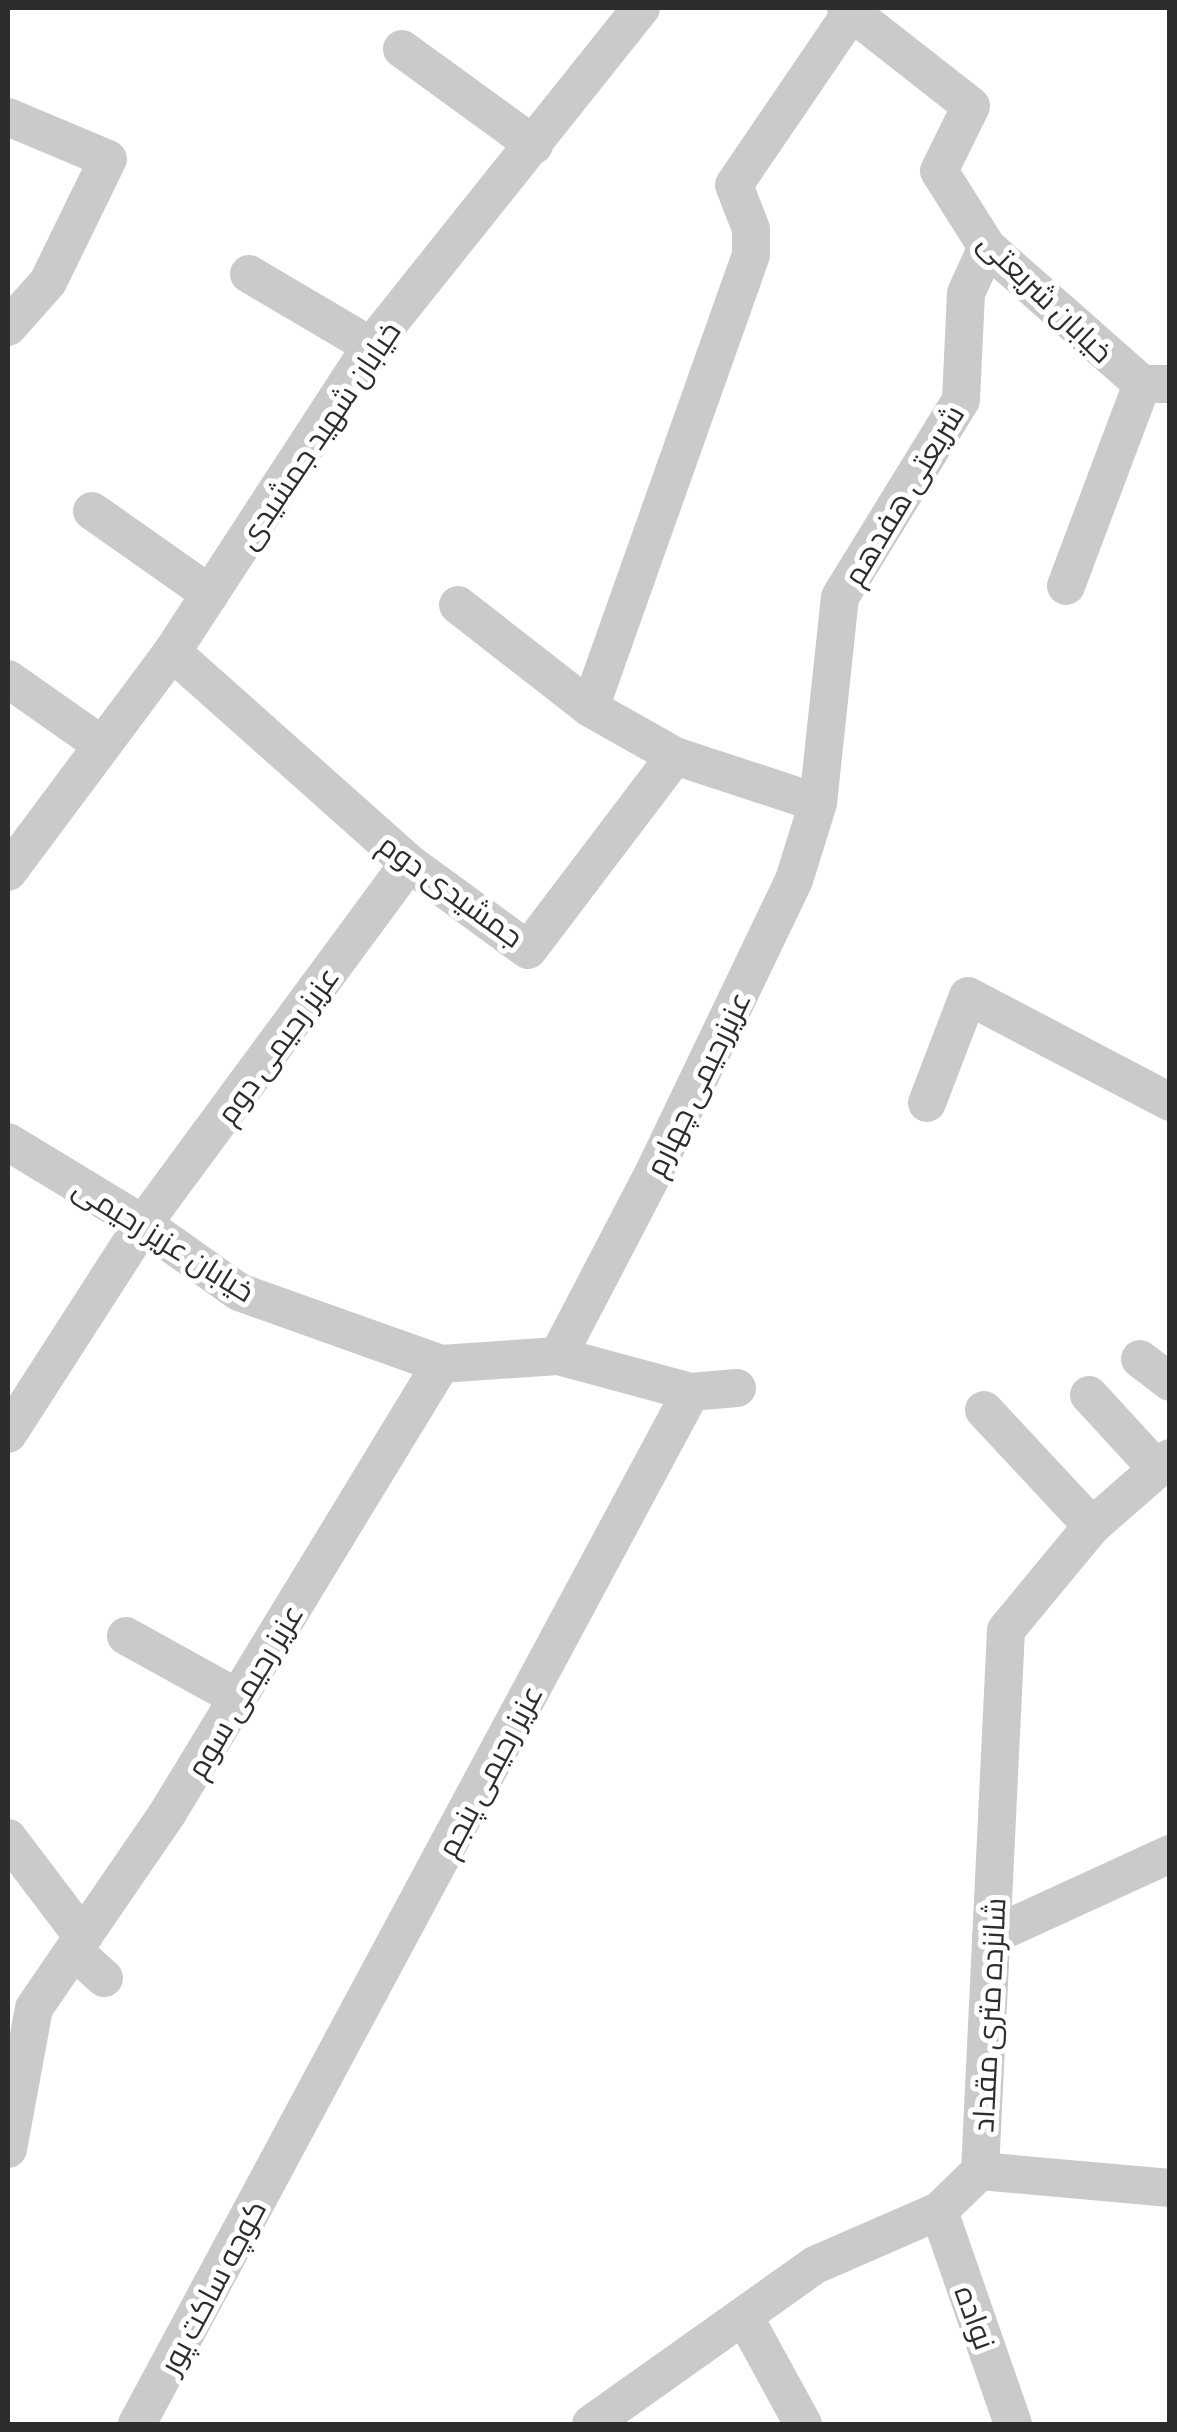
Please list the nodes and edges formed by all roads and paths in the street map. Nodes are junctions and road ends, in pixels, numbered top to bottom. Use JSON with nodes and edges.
{"nodes":[{"id":1,"x":641,"y":8,"type":"edge"},
{"id":2,"x":849,"y":10,"type":"edge"},
{"id":3,"x":402,"y":49,"type":"dead end"},
{"id":4,"x":8,"y":117,"type":"edge"},
{"id":5,"x":534,"y":144,"type":"junction"},
{"id":6,"x":987,"y":247,"type":"junction"},
{"id":7,"x":249,"y":274,"type":"dead end"},
{"id":8,"x":8,"y":327,"type":"edge"},
{"id":9,"x":371,"y":346,"type":"junction"},
{"id":10,"x":1156,"y":384,"type":"edge"},
{"id":11,"x":92,"y":511,"type":"dead end"},
{"id":12,"x":1066,"y":586,"type":"dead end"},
{"id":13,"x":210,"y":594,"type":"junction"},
{"id":14,"x":458,"y":605,"type":"dead end"},
{"id":15,"x":172,"y":652,"type":"junction"},
{"id":16,"x":8,"y":679,"type":"edge"},
{"id":17,"x":590,"y":708,"type":"junction"},
{"id":18,"x":102,"y":746,"type":"junction"},
{"id":19,"x":676,"y":756,"type":"junction"},
{"id":20,"x":818,"y":803,"type":"junction"},
{"id":21,"x":19,"y":834,"type":"edge"},
{"id":22,"x":409,"y":863,"type":"junction"},
{"id":23,"x":8,"y":872,"type":"edge"},
{"id":24,"x":1170,"y":1102,"type":"edge"},
{"id":25,"x":927,"y":1103,"type":"dead end"},
{"id":26,"x":8,"y":1142,"type":"edge"},
{"id":27,"x":143,"y":1224,"type":"junction"},
{"id":28,"x":558,"y":1356,"type":"junction"},
{"id":29,"x":441,"y":1364,"type":"junction"},
{"id":30,"x":737,"y":1388,"type":"dead end"},
{"id":31,"x":690,"y":1392,"type":"junction"},
{"id":32,"x":1089,"y":1395,"type":"dead end"},
{"id":33,"x":984,"y":1410,"type":"dead end"},
{"id":34,"x":8,"y":1434,"type":"edge"},
{"id":35,"x":1163,"y":1464,"type":"edge"},
{"id":36,"x":1092,"y":1526,"type":"junction"},
{"id":37,"x":126,"y":1636,"type":"dead end"},
{"id":38,"x":238,"y":1698,"type":"junction"},
{"id":39,"x":8,"y":1838,"type":"edge"},
{"id":40,"x":1170,"y":1854,"type":"edge"},
{"id":41,"x":991,"y":1936,"type":"junction"},
{"id":42,"x":78,"y":1944,"type":"junction"},
{"id":43,"x":104,"y":1978,"type":"dead end"},
{"id":44,"x":21,"y":2003,"type":"edge"},
{"id":45,"x":286,"y":2148,"type":"joint"},
{"id":46,"x":8,"y":2149,"type":"edge"},
{"id":47,"x":980,"y":2172,"type":"junction"},
{"id":48,"x":1170,"y":2188,"type":"edge"},
{"id":49,"x":939,"y":2211,"type":"junction"},
{"id":50,"x":745,"y":2318,"type":"junction"},
{"id":51,"x":137,"y":2424,"type":"edge"},
{"id":52,"x":592,"y":2424,"type":"edge"},
{"id":53,"x":803,"y":2424,"type":"edge"},
{"id":54,"x":1013,"y":2424,"type":"edge"}],
"edges":[{"from":1,"to":5,"type":"street","name":"خیابان شهید جمشیدی"},
{"from":2,"to":6,"type":"street","name":"خیابان شریعتی"},
{"from":2,"to":17,"type":"street"},
{"from":3,"to":5,"type":"street"},
{"from":4,"to":8,"type":"street"},
{"from":5,"to":9,"type":"street","name":"خیابان شهید جمشیدی"},
{"from":6,"to":10,"type":"street","name":"خیابان شریعتی"},
{"from":6,"to":20,"type":"street","name":"شریعتی هفدهم"},
{"from":7,"to":9,"type":"street"},
{"from":9,"to":13,"type":"street","name":"خیابان شهید جمشیدی"},
{"from":10,"to":12,"type":"street"},
{"from":11,"to":13,"type":"street"},
{"from":13,"to":15,"type":"street","name":"خیابان شهید جمشیدی"},
{"from":14,"to":17,"type":"street"},
{"from":15,"to":18,"type":"street","name":"خیابان شهید جمشیدی"},
{"from":15,"to":22,"type":"street","name":"جمشیدی دوم"},
{"from":16,"to":18,"type":"street"},
{"from":17,"to":19,"type":"street"},
{"from":18,"to":21,"type":"street","name":"خیابان شهید جمشیدی"},
{"from":19,"to":20,"type":"street"},
{"from":19,"to":22,"type":"street","name":"جمشیدی دوم"},
{"from":20,"to":28,"type":"street","name":"عزیزرحیمی چهارم"},
{"from":21,"to":23,"type":"street","name":"خیابان شهید جمشیدی"},
{"from":22,"to":27,"type":"street","name":"عزیز رحیمی دوم"},
{"from":24,"to":25,"type":"street"},
{"from":26,"to":27,"type":"street","name":"خیابان عزیز رحیمی"},
{"from":27,"to":29,"type":"street","name":"خیابان عزیز رحیمی"},
{"from":27,"to":34,"type":"street","name":"عزیز رحیمی دوم"},
{"from":28,"to":29,"type":"street"},
{"from":28,"to":31,"type":"street"},
{"from":29,"to":38,"type":"street","name":"عزیز رحیمی سوم"},
{"from":30,"to":31,"type":"street"},
{"from":31,"to":45,"type":"street","name":"عزیز رحیمی پنجم"},
{"from":32,"to":35,"type":"street"},
{"from":33,"to":36,"type":"street"},
{"from":35,"to":36,"type":"street","name":"شانزده متری مقداد"},
{"from":36,"to":41,"type":"street","name":"شانزده متری مقداد"},
{"from":37,"to":38,"type":"street"},
{"from":38,"to":42,"type":"street","name":"عزیز رحیمی سوم"},
{"from":39,"to":42,"type":"street"},
{"from":40,"to":41,"type":"street"},
{"from":41,"to":47,"type":"street","name":"شانزده متری مقداد"},
{"from":42,"to":43,"type":"street"},
{"from":42,"to":44,"type":"street","name":"عزیز رحیمی سوم"},
{"from":44,"to":46,"type":"street"},
{"from":45,"to":51,"type":"street","name":"کوچه ساکت پور"},
{"from":47,"to":48,"type":"street"},
{"from":47,"to":49,"type":"street","name":"شانزده متری مقداد"},
{"from":49,"to":50,"type":"street","name":"شانزده متری مقداد"},
{"from":49,"to":54,"type":"street","name":"نواده"},
{"from":50,"to":52,"type":"street","name":"شانزده متری مقداد"},
{"from":50,"to":53,"type":"street"}]}
